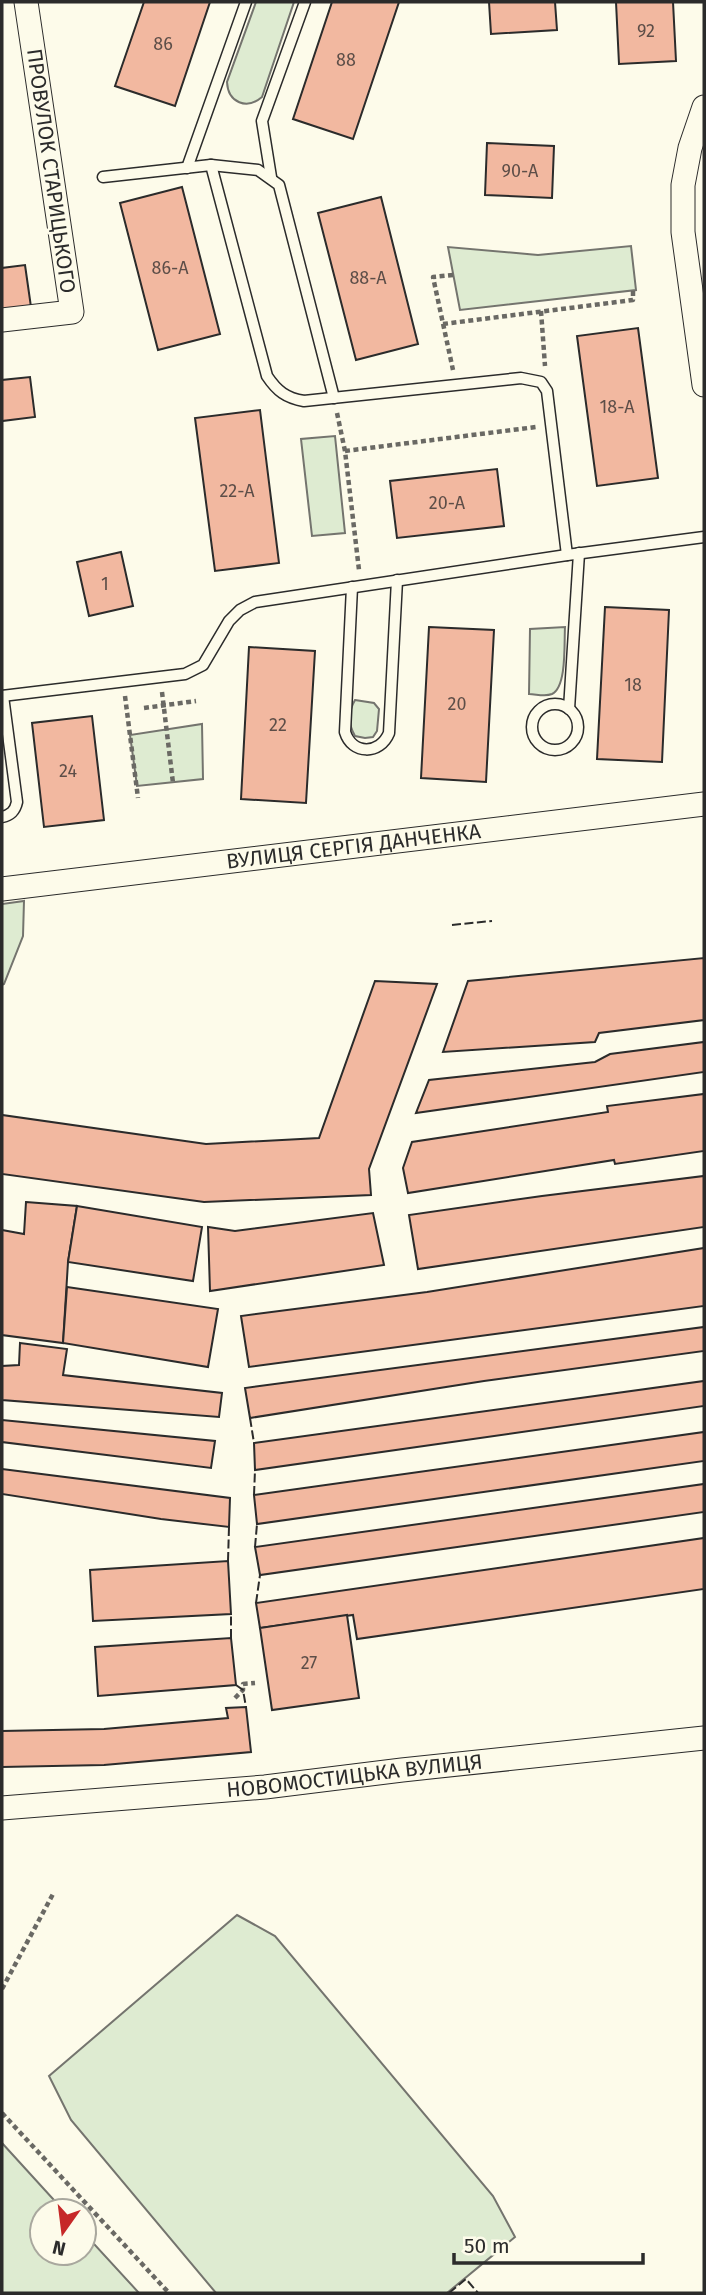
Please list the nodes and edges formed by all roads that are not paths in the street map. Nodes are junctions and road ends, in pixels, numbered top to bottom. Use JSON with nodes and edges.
{"nodes":[{"id":1,"x":26,"y":2,"type":"edge"},
{"id":2,"x":246,"y":2,"type":"edge"},
{"id":3,"x":305,"y":2,"type":"edge"},
{"id":4,"x":704,"y":107,"type":"edge"},
{"id":5,"x":211,"y":165,"type":"junction"},
{"id":6,"x":187,"y":168,"type":"junction"},
{"id":7,"x":103,"y":177,"type":"dead end"},
{"id":8,"x":271,"y":177,"type":"junction"},
{"id":9,"x":2,"y":320,"type":"edge"},
{"id":10,"x":702,"y":358,"type":"edge"},
{"id":11,"x":704,"y":385,"type":"edge"},
{"id":12,"x":334,"y":398,"type":"junction"},
{"id":13,"x":704,"y":537,"type":"edge"},
{"id":14,"x":579,"y":553,"type":"junction"},
{"id":15,"x":567,"y":555,"type":"junction"},
{"id":16,"x":397,"y":580,"type":"junction"},
{"id":17,"x":357,"y":586,"type":"junction"},
{"id":18,"x":2,"y":696,"type":"edge"},
{"id":19,"x":569,"y":709,"type":"junction"},
{"id":20,"x":704,"y":804,"type":"edge"},
{"id":21,"x":2,"y":817,"type":"edge"},
{"id":22,"x":2,"y":890,"type":"edge"},
{"id":23,"x":704,"y":1738,"type":"edge"},
{"id":24,"x":2,"y":1808,"type":"edge"}],
"edges":[{"from":1,"to":9,"type":"street","name":"ПРОВУЛОК СТАРИЦЬКОГО"},
{"from":2,"to":6,"type":"lane"},
{"from":3,"to":8,"type":"lane"},
{"from":4,"to":10,"type":"street"},
{"from":5,"to":6,"type":"lane"},
{"from":5,"to":8,"type":"lane"},
{"from":5,"to":12,"type":"lane"},
{"from":6,"to":7,"type":"lane"},
{"from":8,"to":12,"type":"lane"},
{"from":10,"to":11,"type":"street"},
{"from":12,"to":15,"type":"lane"},
{"from":13,"to":14,"type":"lane"},
{"from":14,"to":15,"type":"lane"},
{"from":14,"to":19,"type":"lane"},
{"from":15,"to":16,"type":"lane"},
{"from":16,"to":17,"type":"lane"},
{"from":16,"to":17,"type":"lane"},
{"from":17,"to":18,"type":"lane"},
{"from":18,"to":21,"type":"lane"},
{"from":19,"to":19,"type":"lane"},
{"from":20,"to":22,"type":"street","name":"ВУЛИЦЯ СЕРГІЯ ДАНЧЕНКА"},
{"from":23,"to":24,"type":"street","name":"НОВОМОСТИЦЬКА ВУЛИЦЯ"}]}
